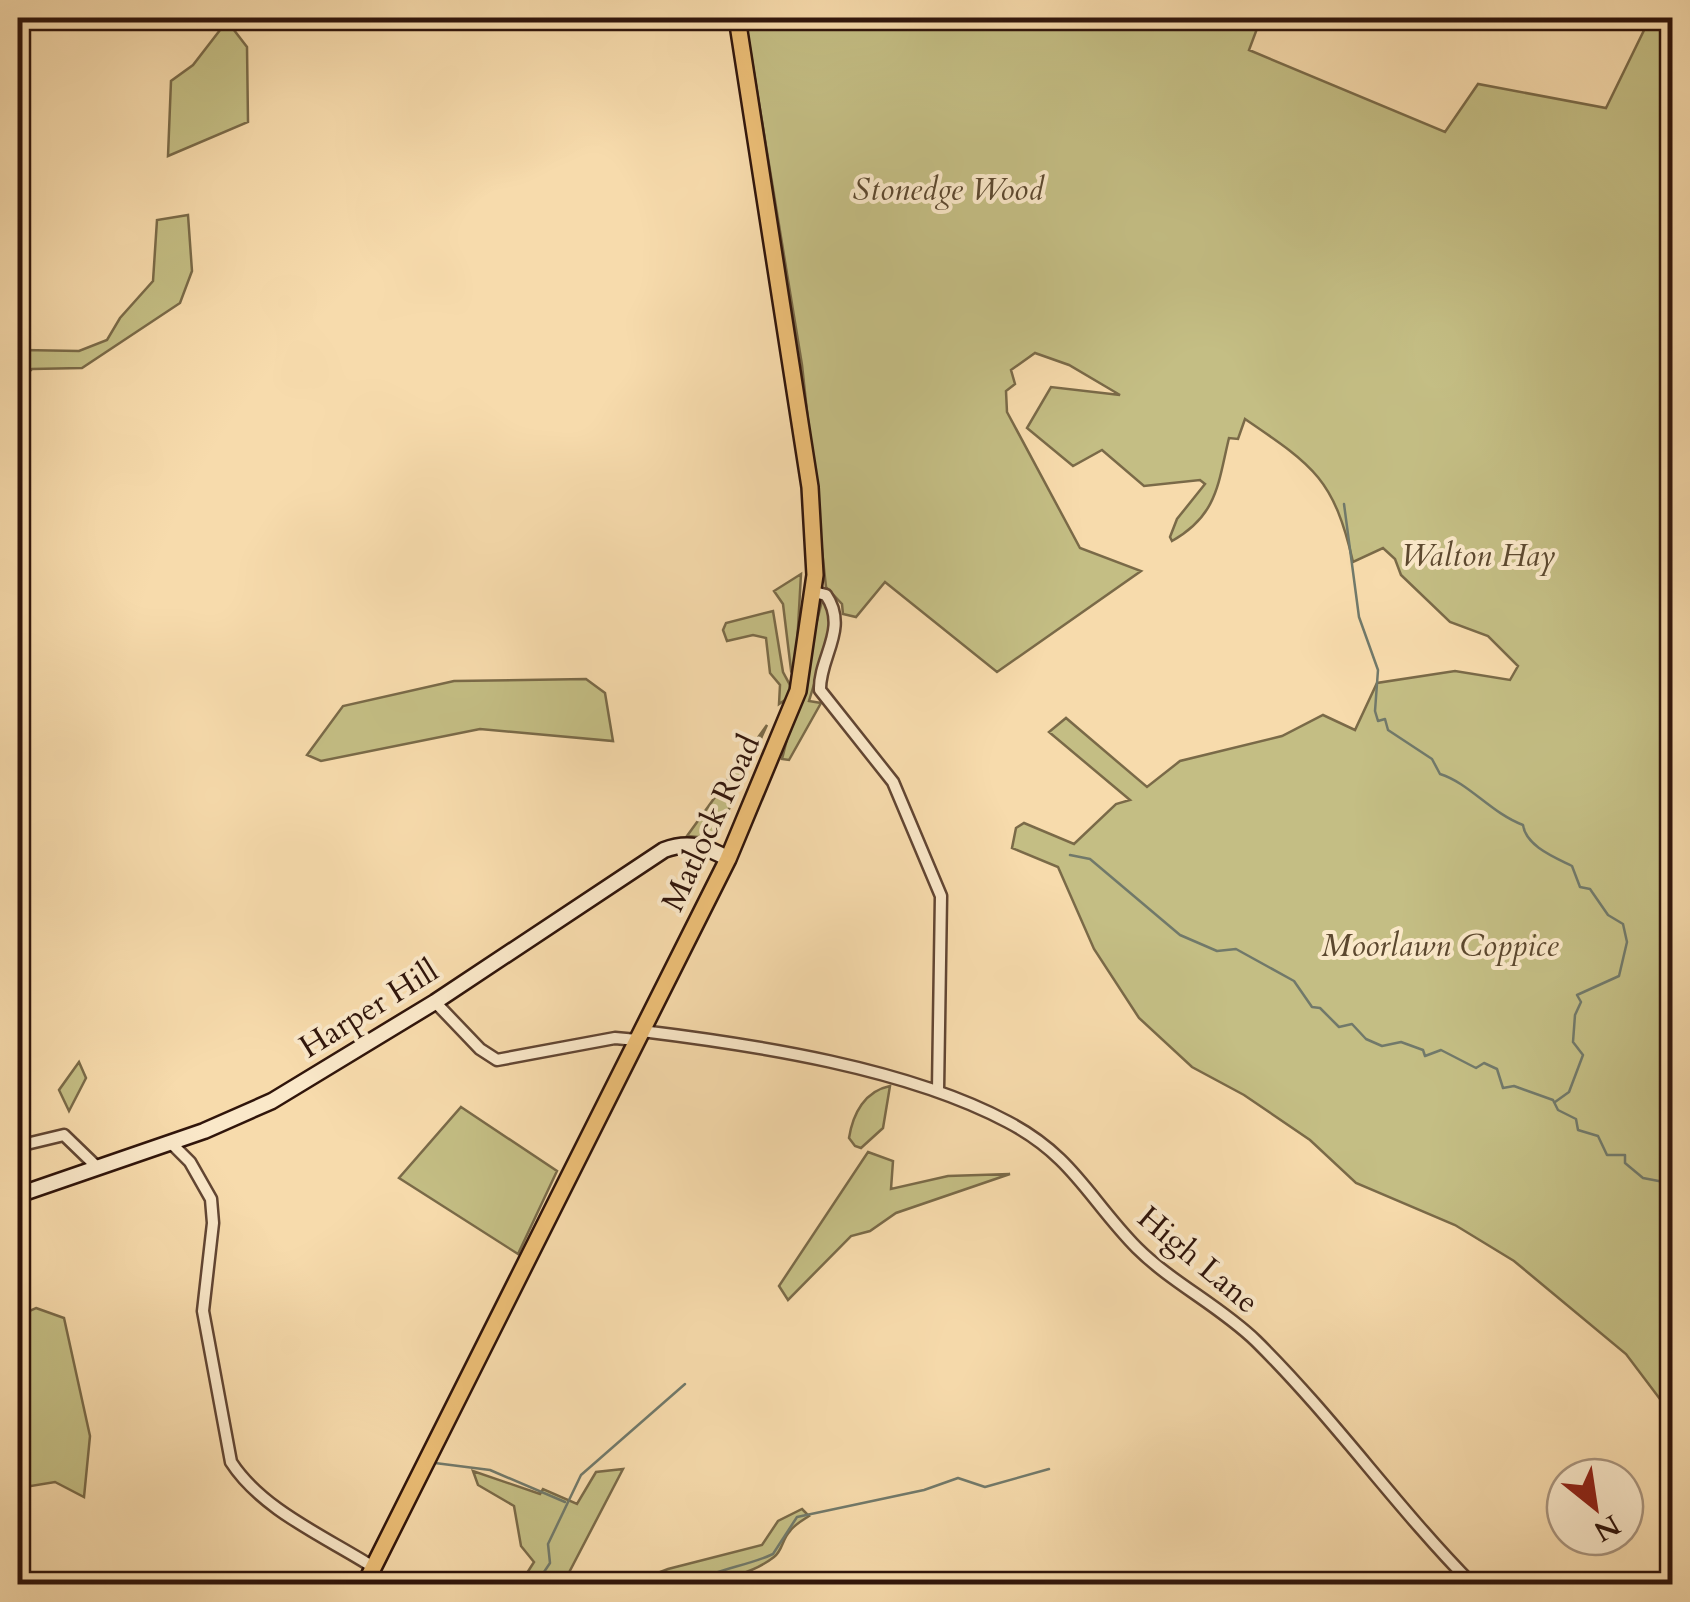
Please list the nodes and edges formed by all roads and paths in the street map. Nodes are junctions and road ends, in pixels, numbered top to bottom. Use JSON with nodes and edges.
{"nodes":[{"id":1,"x":737,"y":18,"type":"edge"},
{"id":2,"x":814,"y":592,"type":"junction"},
{"id":3,"x":728,"y":859,"type":"junction"},
{"id":4,"x":435,"y":1002,"type":"junction"},
{"id":5,"x":640,"y":1036,"type":"junction"},
{"id":6,"x":938,"y":1090,"type":"junction"},
{"id":7,"x":170,"y":1142,"type":"junction"},
{"id":8,"x":18,"y":1146,"type":"edge"},
{"id":9,"x":95,"y":1165,"type":"junction"},
{"id":10,"x":18,"y":1196,"type":"edge"},
{"id":11,"x":373,"y":1567,"type":"junction"},
{"id":12,"x":365,"y":1584,"type":"edge"},
{"id":13,"x":1472,"y":1584,"type":"edge"}],
"edges":[{"from":1,"to":2,"type":"main road","name":"Matlock Road"},
{"from":2,"to":3,"type":"main road","name":"Matlock Road"},
{"from":2,"to":6,"type":"street"},
{"from":3,"to":4,"type":"street","name":"Harper Hill"},
{"from":3,"to":5,"type":"main road","name":"Matlock Road"},
{"from":4,"to":5,"type":"street","name":"High Lane"},
{"from":4,"to":7,"type":"street","name":"Harper Hill"},
{"from":5,"to":6,"type":"street","name":"High Lane"},
{"from":5,"to":11,"type":"main road","name":"Matlock Road"},
{"from":6,"to":13,"type":"street","name":"High Lane"},
{"from":7,"to":9,"type":"street","name":"Harper Hill"},
{"from":7,"to":11,"type":"street"},
{"from":8,"to":9,"type":"street"},
{"from":9,"to":10,"type":"street","name":"Harper Hill"},
{"from":11,"to":12,"type":"main road","name":"Matlock Road"}]}
